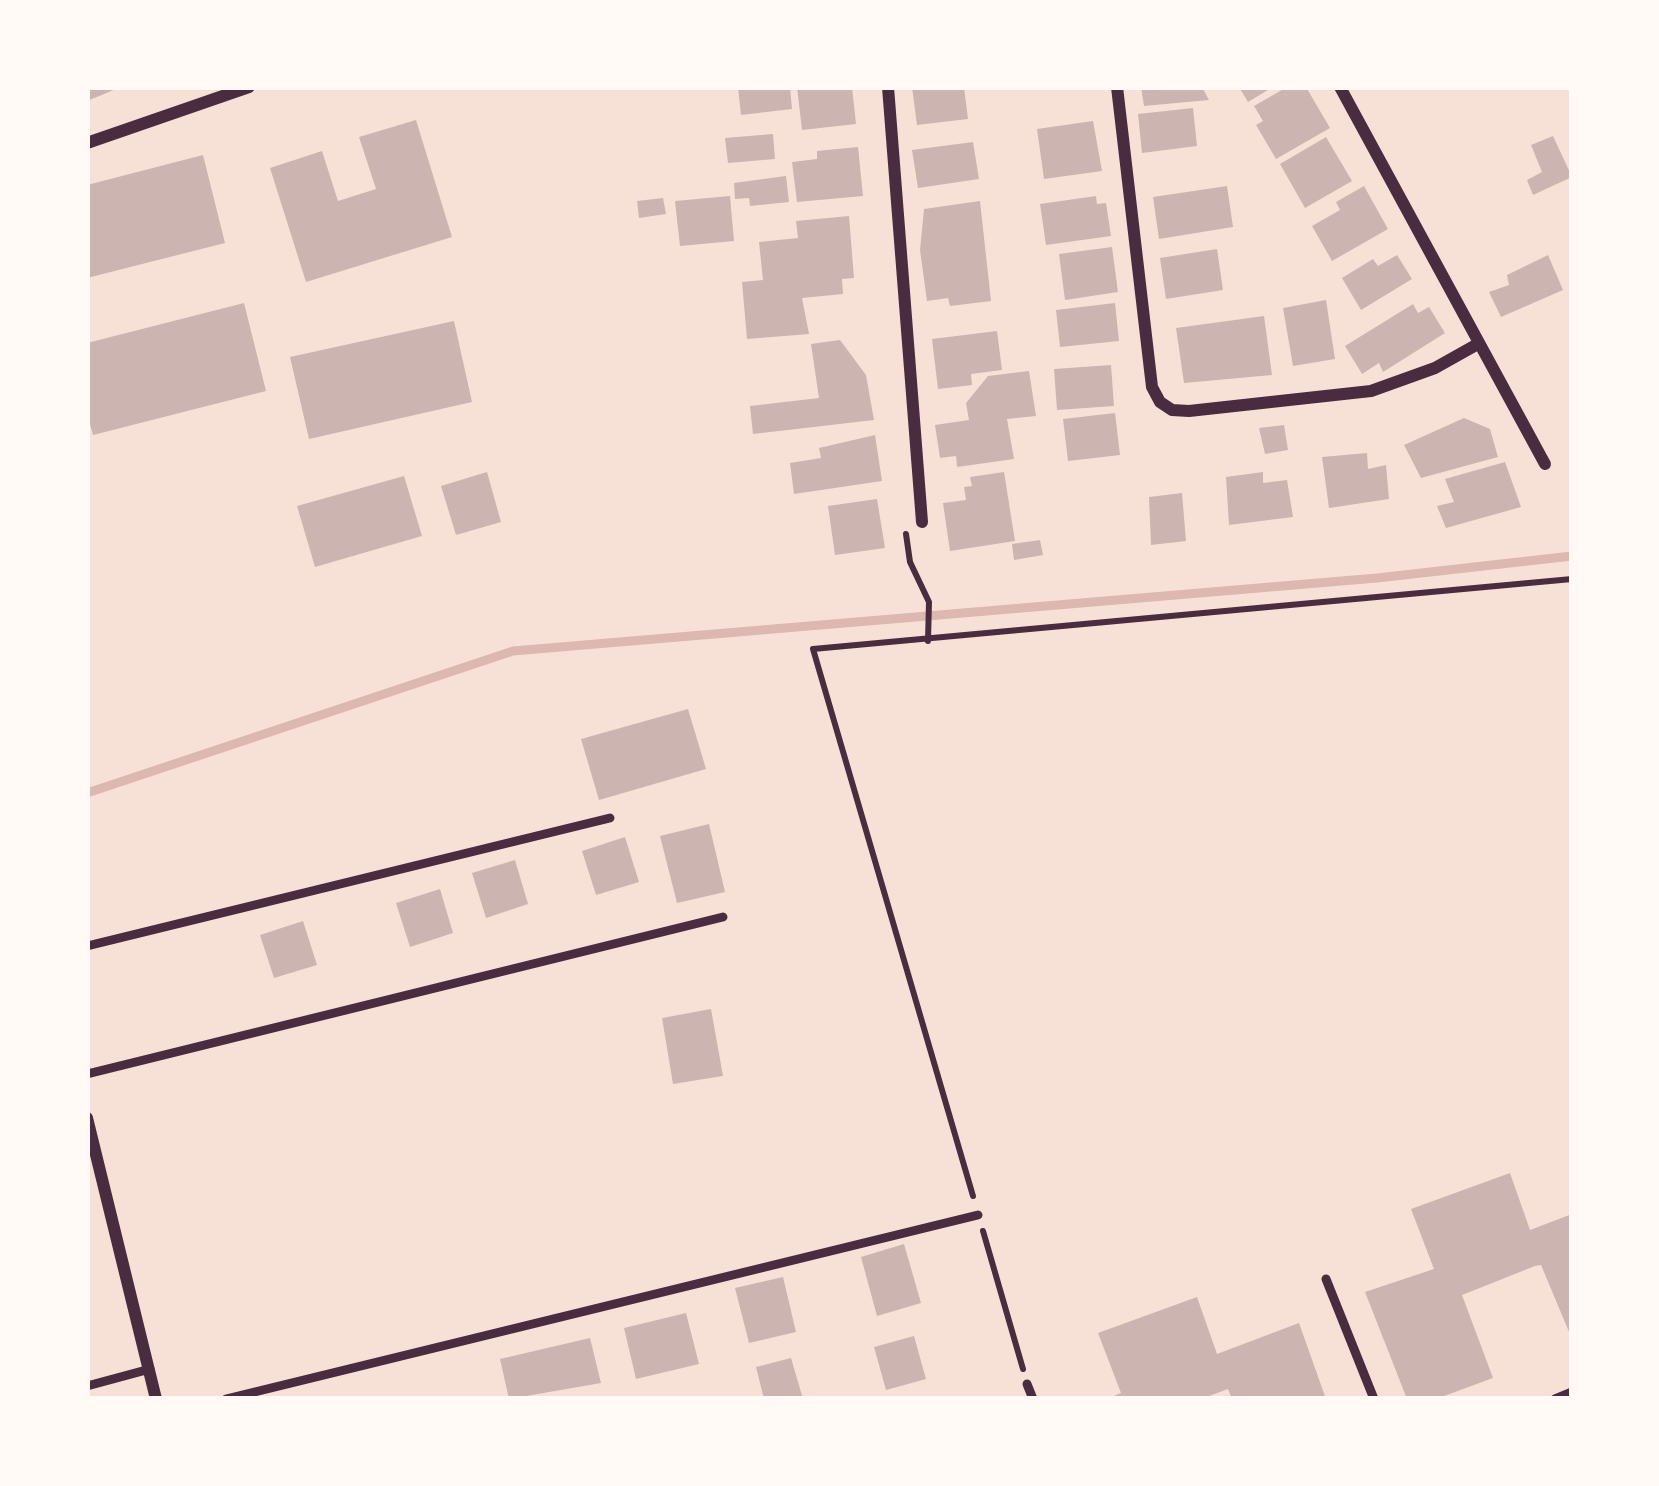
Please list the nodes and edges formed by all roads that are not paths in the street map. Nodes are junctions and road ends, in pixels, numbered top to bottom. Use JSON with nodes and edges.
{"nodes":[{"id":1,"x":249,"y":87,"type":"edge"},
{"id":2,"x":888,"y":87,"type":"edge"},
{"id":3,"x":1117,"y":87,"type":"edge"},
{"id":4,"x":1340,"y":87,"type":"edge"},
{"id":5,"x":87,"y":143,"type":"edge"},
{"id":6,"x":1476,"y":345,"type":"junction"},
{"id":7,"x":1544,"y":464,"type":"dead end"},
{"id":8,"x":922,"y":522,"type":"road end"},
{"id":9,"x":610,"y":818,"type":"dead end"},
{"id":10,"x":722,"y":917,"type":"dead end"},
{"id":11,"x":87,"y":946,"type":"edge"},
{"id":12,"x":87,"y":1074,"type":"edge"},
{"id":13,"x":87,"y":1118,"type":"edge"},
{"id":14,"x":978,"y":1214,"type":"road end"},
{"id":15,"x":1326,"y":1279,"type":"dead end"},
{"id":16,"x":150,"y":1369,"type":"junction"},
{"id":17,"x":1027,"y":1384,"type":"road end"},
{"id":18,"x":87,"y":1386,"type":"edge"},
{"id":19,"x":1572,"y":1392,"type":"edge"},
{"id":20,"x":156,"y":1399,"type":"edge"},
{"id":21,"x":226,"y":1399,"type":"edge"},
{"id":22,"x":1033,"y":1399,"type":"edge"},
{"id":23,"x":1374,"y":1399,"type":"edge"},
{"id":24,"x":1555,"y":1399,"type":"edge"}],
"edges":[{"from":1,"to":5,"type":"street"},
{"from":2,"to":8,"type":"street"},
{"from":3,"to":6,"type":"street"},
{"from":4,"to":6,"type":"street"},
{"from":6,"to":7,"type":"street"},
{"from":9,"to":11,"type":"lane"},
{"from":10,"to":12,"type":"lane"},
{"from":13,"to":16,"type":"street"},
{"from":14,"to":21,"type":"lane"},
{"from":15,"to":23,"type":"lane"},
{"from":16,"to":18,"type":"lane"},
{"from":16,"to":20,"type":"street"},
{"from":17,"to":22,"type":"lane"},
{"from":19,"to":24,"type":"lane"}]}
